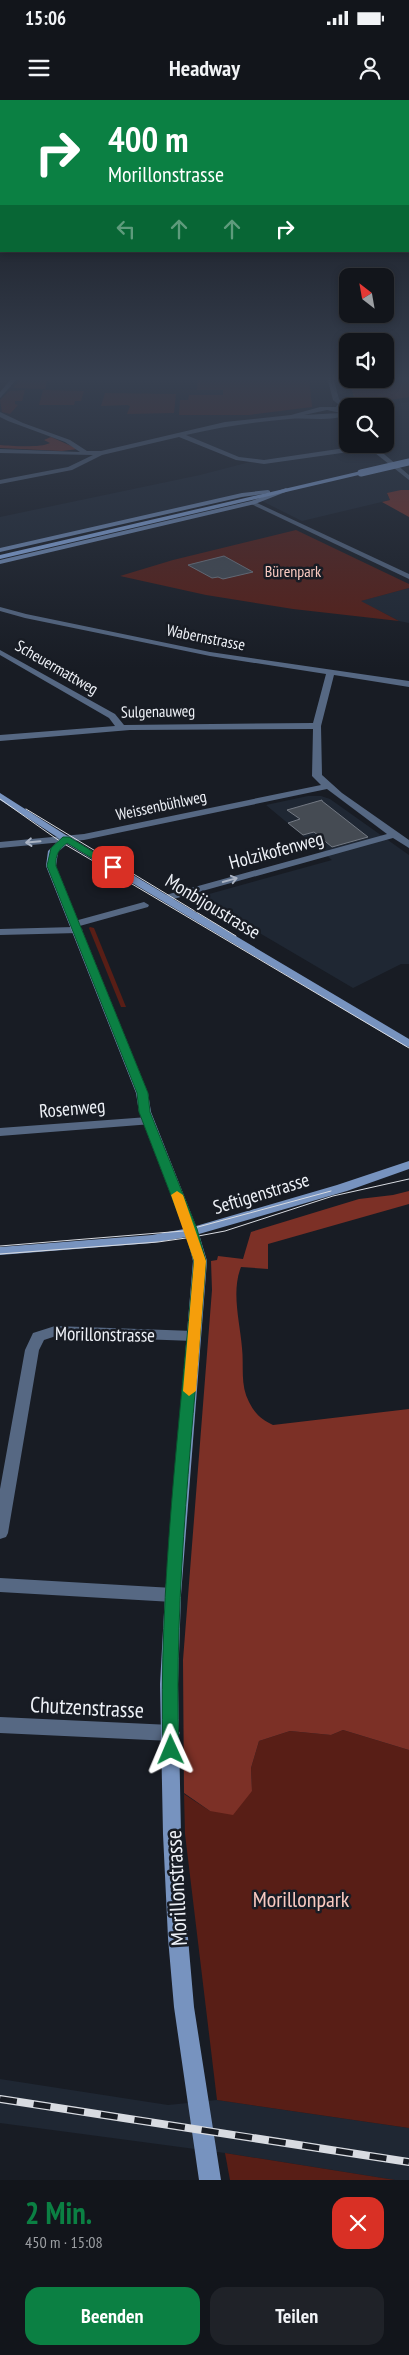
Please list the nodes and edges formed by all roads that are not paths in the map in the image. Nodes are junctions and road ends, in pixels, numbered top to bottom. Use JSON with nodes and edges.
{"nodes":[{"id":1,"x":43,"y":474,"type":"edge"},
{"id":2,"x":352,"y":474,"type":"edge"},
{"id":3,"x":0,"y":482,"type":"edge"},
{"id":4,"x":286,"y":490,"type":"junction"},
{"id":5,"x":253,"y":503,"type":"junction"},
{"id":6,"x":0,"y":550,"type":"edge"},
{"id":7,"x":0,"y":556,"type":"edge"},
{"id":8,"x":0,"y":562,"type":"edge"},
{"id":9,"x":409,"y":577,"type":"edge"},
{"id":10,"x":0,"y":609,"type":"edge"},
{"id":11,"x":0,"y":652,"type":"edge"},
{"id":12,"x":331,"y":672,"type":"junction"},
{"id":13,"x":409,"y":684,"type":"edge"},
{"id":14,"x":318,"y":726,"type":"junction"},
{"id":15,"x":121,"y":727,"type":"junction"},
{"id":16,"x":0,"y":738,"type":"edge"},
{"id":17,"x":328,"y":786,"type":"junction"},
{"id":18,"x":0,"y":796,"type":"edge"},
{"id":19,"x":395,"y":835,"type":"junction"},
{"id":20,"x":66,"y":839,"type":"junction"},
{"id":21,"x":0,"y":845,"type":"edge"},
{"id":22,"x":409,"y":845,"type":"edge"},
{"id":23,"x":166,"y":898,"type":"junction"},
{"id":24,"x":144,"y":905,"type":"dead end"},
{"id":25,"x":76,"y":927,"type":"junction"},
{"id":26,"x":0,"y":932,"type":"edge"},
{"id":27,"x":409,"y":1044,"type":"edge"},
{"id":28,"x":148,"y":1121,"type":"junction"},
{"id":29,"x":0,"y":1132,"type":"edge"},
{"id":30,"x":409,"y":1164,"type":"edge"},
{"id":31,"x":192,"y":1232,"type":"junction"},
{"id":32,"x":0,"y":1251,"type":"edge"},
{"id":33,"x":194,"y":1336,"type":"junction"},
{"id":34,"x":0,"y":1533,"type":"edge"},
{"id":35,"x":0,"y":1585,"type":"edge"},
{"id":36,"x":173,"y":1595,"type":"junction"},
{"id":37,"x":0,"y":1725,"type":"edge"},
{"id":38,"x":171,"y":1733,"type":"junction"},
{"id":39,"x":210,"y":2180,"type":"edge"}],
"edges":[{"from":1,"to":3,"type":"street"},
{"from":2,"to":4,"type":"main road","bridge":true},
{"from":4,"to":5,"type":"main road"},
{"from":4,"to":6,"type":"main road"},
{"from":4,"to":7,"type":"main road"},
{"from":5,"to":8,"type":"main road"},
{"from":5,"to":9,"type":"street"},
{"from":10,"to":12,"type":"street","name":"Wabernstrasse"},
{"from":11,"to":15,"type":"street","name":"Scheuermattweg"},
{"from":12,"to":13,"type":"street","name":"Wabernstrasse"},
{"from":12,"to":14,"type":"street"},
{"from":14,"to":15,"type":"street","name":"Sulgenauweg"},
{"from":14,"to":17,"type":"street"},
{"from":15,"to":16,"type":"street","name":"Sulgenauweg"},
{"from":17,"to":19,"type":"street"},
{"from":17,"to":20,"type":"street","name":"Weissenbühlweg"},
{"from":18,"to":20,"type":"main road","name":"Monbijoustrasse"},
{"from":19,"to":22,"type":"street"},
{"from":23,"to":19,"type":"street","name":"Holzikofenweg","one_way":true},
{"from":20,"to":21,"type":"street","name":"Weissenbühlweg","one_way":true},
{"from":20,"to":23,"type":"main road","name":"Monbijoustrasse"},
{"from":20,"to":25,"type":"main road","name":"Morillonstrasse"},
{"from":23,"to":27,"type":"main road","name":"Monbijoustrasse"},
{"from":24,"to":25,"type":"street"},
{"from":25,"to":26,"type":"street"},
{"from":25,"to":28,"type":"main road","name":"Morillonstrasse"},
{"from":28,"to":29,"type":"street","name":"Rosenweg"},
{"from":28,"to":31,"type":"main road","name":"Morillonstrasse"},
{"from":30,"to":31,"type":"main road","name":"Seftigenstrasse"},
{"from":31,"to":32,"type":"main road","name":"Seftigenstrasse"},
{"from":31,"to":33,"type":"main road","name":"Morillonstrasse"},
{"from":33,"to":34,"type":"street","name":"Morillonstrasse"},
{"from":33,"to":36,"type":"main road","name":"Morillonstrasse"},
{"from":35,"to":36,"type":"street"},
{"from":36,"to":38,"type":"main road","name":"Morillonstrasse"},
{"from":37,"to":38,"type":"street","name":"Chutzenstrasse"},
{"from":38,"to":39,"type":"main road","name":"Morillonstrasse"}]}
